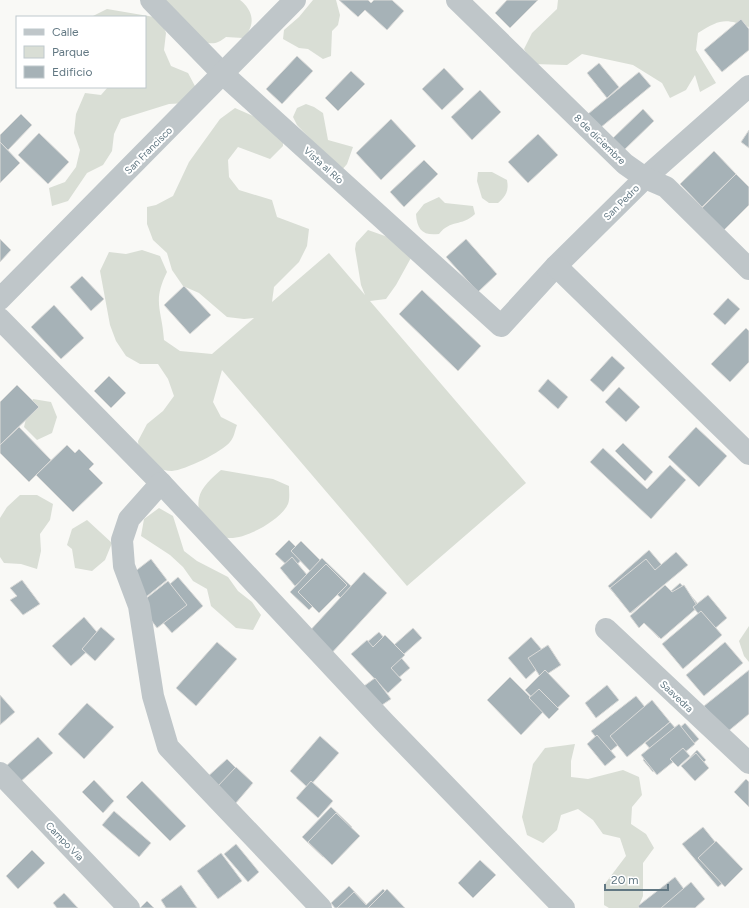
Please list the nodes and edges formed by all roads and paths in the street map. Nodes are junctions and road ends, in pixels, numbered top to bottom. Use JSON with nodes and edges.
{"nodes":[{"id":1,"x":151,"y":0,"type":"edge"},
{"id":2,"x":295,"y":0,"type":"edge"},
{"id":3,"x":457,"y":0,"type":"edge"},
{"id":4,"x":224,"y":74,"type":"junction"},
{"id":5,"x":749,"y":86,"type":"edge"},
{"id":6,"x":645,"y":178,"type":"junction"},
{"id":7,"x":556,"y":266,"type":"junction"},
{"id":8,"x":749,"y":268,"type":"edge"},
{"id":9,"x":0,"y":300,"type":"edge"},
{"id":10,"x":0,"y":320,"type":"edge"},
{"id":11,"x":501,"y":326,"type":"joint"},
{"id":12,"x":749,"y":454,"type":"edge"},
{"id":13,"x":161,"y":483,"type":"junction"},
{"id":14,"x":606,"y":629,"type":"dead end"},
{"id":15,"x":749,"y":763,"type":"edge"},
{"id":16,"x":0,"y":773,"type":"edge"},
{"id":17,"x":129,"y":908,"type":"edge"},
{"id":18,"x":321,"y":908,"type":"edge"},
{"id":19,"x":564,"y":908,"type":"edge"}],
"edges":[{"from":1,"to":4,"type":"street","name":"Vista al Río"},
{"from":2,"to":4,"type":"street","name":"San Francisco"},
{"from":3,"to":6,"type":"street","name":"8 de diciembre"},
{"from":4,"to":9,"type":"street","name":"San Francisco"},
{"from":4,"to":11,"type":"street","name":"Vista al Río"},
{"from":5,"to":6,"type":"street","name":"San Pedro"},
{"from":6,"to":7,"type":"street","name":"San Pedro"},
{"from":6,"to":8,"type":"street","name":"8 de diciembre"},
{"from":7,"to":11,"type":"street","name":"San Pedro"},
{"from":7,"to":12,"type":"street"},
{"from":10,"to":13,"type":"street"},
{"from":13,"to":18,"type":"street"},
{"from":13,"to":19,"type":"street"},
{"from":14,"to":15,"type":"street","name":"Saavedra"},
{"from":16,"to":17,"type":"street","name":"Campo Vía"}]}
